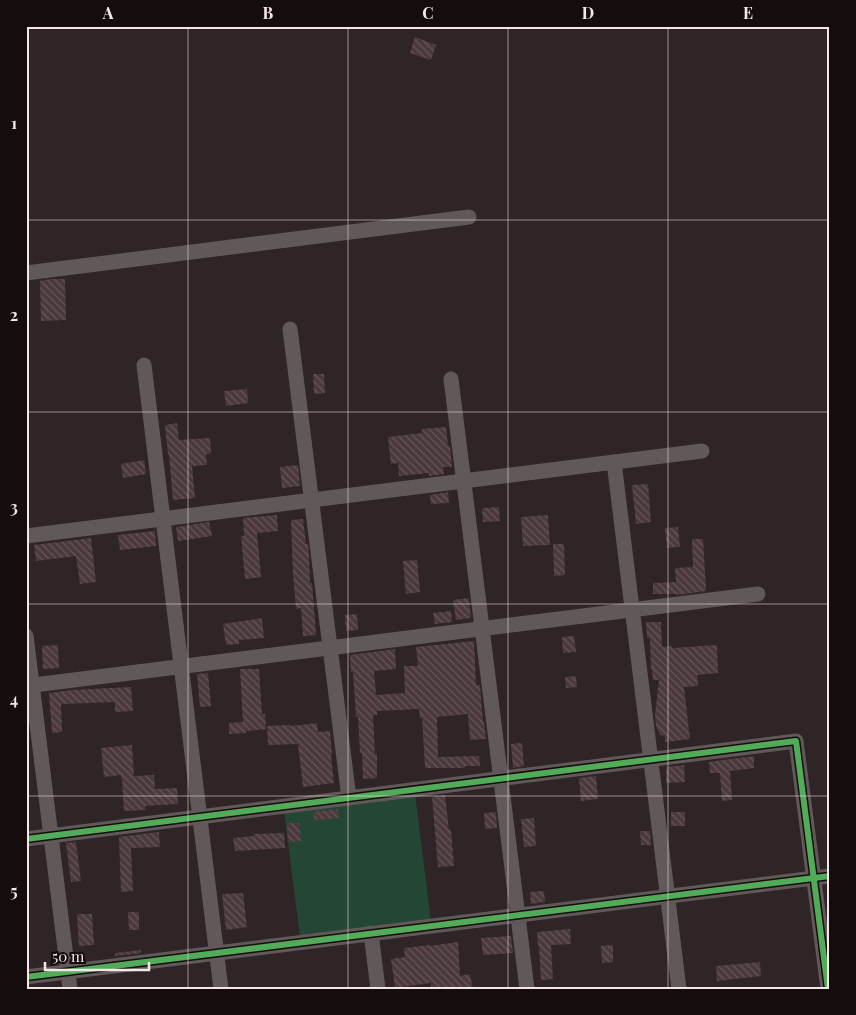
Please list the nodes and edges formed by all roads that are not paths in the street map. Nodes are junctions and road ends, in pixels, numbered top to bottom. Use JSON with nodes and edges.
{"nodes":[{"id":1,"x":469,"y":217,"type":"dead end"},
{"id":2,"x":26,"y":273,"type":"edge"},
{"id":3,"x":290,"y":329,"type":"dead end"},
{"id":4,"x":144,"y":365,"type":"dead end"},
{"id":5,"x":451,"y":379,"type":"dead end"},
{"id":6,"x":702,"y":450,"type":"dead end"},
{"id":7,"x":614,"y":462,"type":"junction"},
{"id":8,"x":464,"y":481,"type":"junction"},
{"id":9,"x":312,"y":500,"type":"junction"},
{"id":10,"x":163,"y":519,"type":"junction"},
{"id":11,"x":26,"y":536,"type":"edge"},
{"id":12,"x":758,"y":594,"type":"dead end"},
{"id":13,"x":632,"y":609,"type":"junction"},
{"id":14,"x":482,"y":628,"type":"junction"},
{"id":15,"x":26,"y":636,"type":"edge"},
{"id":16,"x":330,"y":648,"type":"junction"},
{"id":17,"x":181,"y":666,"type":"junction"},
{"id":18,"x":29,"y":686,"type":"edge"},
{"id":19,"x":651,"y":760,"type":"junction"},
{"id":20,"x":501,"y":779,"type":"junction"},
{"id":21,"x":349,"y":798,"type":"junction"},
{"id":22,"x":200,"y":817,"type":"junction"},
{"id":23,"x":51,"y":835,"type":"junction"},
{"id":24,"x":26,"y":838,"type":"edge"},
{"id":25,"x":830,"y":876,"type":"edge"},
{"id":26,"x":814,"y":878,"type":"junction"},
{"id":27,"x":668,"y":896,"type":"junction"},
{"id":28,"x":518,"y":915,"type":"junction"},
{"id":29,"x":371,"y":933,"type":"junction"},
{"id":30,"x":217,"y":953,"type":"junction"},
{"id":31,"x":68,"y":972,"type":"junction"},
{"id":32,"x":26,"y":977,"type":"edge"},
{"id":33,"x":70,"y":989,"type":"edge"},
{"id":34,"x":222,"y":989,"type":"edge"},
{"id":35,"x":378,"y":989,"type":"edge"},
{"id":36,"x":527,"y":989,"type":"edge"},
{"id":37,"x":679,"y":989,"type":"edge"},
{"id":38,"x":828,"y":989,"type":"edge"}],
"edges":[{"from":1,"to":2,"type":"street"},
{"from":3,"to":9,"type":"street"},
{"from":4,"to":10,"type":"street"},
{"from":5,"to":8,"type":"street"},
{"from":6,"to":7,"type":"street"},
{"from":7,"to":8,"type":"street"},
{"from":7,"to":13,"type":"street"},
{"from":8,"to":9,"type":"street"},
{"from":8,"to":14,"type":"street"},
{"from":9,"to":10,"type":"street"},
{"from":9,"to":16,"type":"street"},
{"from":10,"to":11,"type":"street"},
{"from":10,"to":17,"type":"street"},
{"from":12,"to":13,"type":"street"},
{"from":13,"to":14,"type":"street"},
{"from":13,"to":19,"type":"street"},
{"from":14,"to":16,"type":"street"},
{"from":14,"to":20,"type":"street"},
{"from":15,"to":18,"type":"street"},
{"from":16,"to":17,"type":"street"},
{"from":16,"to":21,"type":"street"},
{"from":17,"to":18,"type":"street"},
{"from":17,"to":22,"type":"street"},
{"from":18,"to":23,"type":"street"},
{"from":19,"to":20,"type":"street"},
{"from":19,"to":26,"type":"street"},
{"from":19,"to":27,"type":"street"},
{"from":20,"to":21,"type":"street"},
{"from":20,"to":28,"type":"street"},
{"from":21,"to":22,"type":"street"},
{"from":22,"to":23,"type":"street"},
{"from":22,"to":30,"type":"street"},
{"from":23,"to":24,"type":"street"},
{"from":23,"to":31,"type":"street"},
{"from":25,"to":26,"type":"street"},
{"from":26,"to":27,"type":"street"},
{"from":26,"to":38,"type":"street"},
{"from":27,"to":28,"type":"street"},
{"from":27,"to":37,"type":"street"},
{"from":28,"to":29,"type":"street"},
{"from":28,"to":36,"type":"street"},
{"from":29,"to":30,"type":"street"},
{"from":29,"to":35,"type":"street"},
{"from":30,"to":31,"type":"street"},
{"from":30,"to":34,"type":"street"},
{"from":31,"to":32,"type":"street"},
{"from":31,"to":33,"type":"street"}]}
